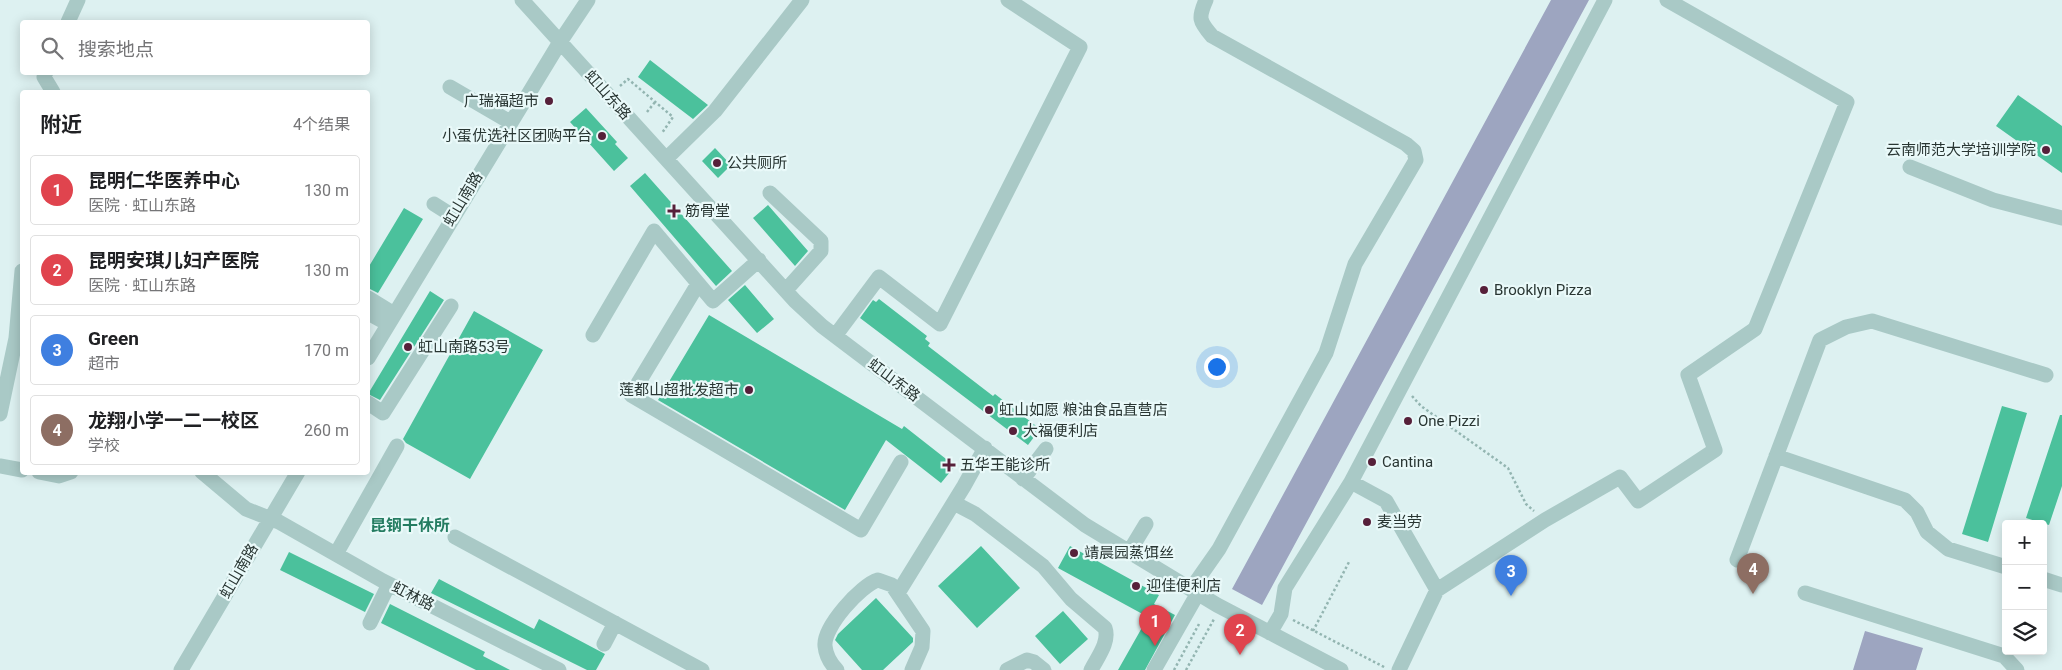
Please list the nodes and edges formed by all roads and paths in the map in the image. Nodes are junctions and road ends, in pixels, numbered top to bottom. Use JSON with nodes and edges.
{"nodes":[{"id":1,"x":78,"y":0,"type":"edge"},
{"id":2,"x":522,"y":0,"type":"edge"},
{"id":3,"x":588,"y":0,"type":"edge"},
{"id":4,"x":802,"y":0,"type":"edge"},
{"id":5,"x":1008,"y":0,"type":"edge"},
{"id":6,"x":1206,"y":0,"type":"edge"},
{"id":7,"x":1605,"y":0,"type":"edge"},
{"id":8,"x":1667,"y":0,"type":"edge"},
{"id":9,"x":69,"y":20,"type":"edge"},
{"id":10,"x":560,"y":42,"type":"junction"},
{"id":11,"x":45,"y":75,"type":"edge"},
{"id":12,"x":621,"y":85,"type":"dead end"},
{"id":13,"x":450,"y":86,"type":"dead end"},
{"id":14,"x":52,"y":90,"type":"edge"},
{"id":15,"x":654,"y":102,"type":"junction"},
{"id":16,"x":647,"y":112,"type":"dead end"},
{"id":17,"x":510,"y":122,"type":"junction"},
{"id":18,"x":664,"y":130,"type":"dead end"},
{"id":19,"x":667,"y":158,"type":"junction"},
{"id":20,"x":1910,"y":167,"type":"dead end"},
{"id":21,"x":770,"y":193,"type":"dead end"},
{"id":22,"x":434,"y":204,"type":"dead end"},
{"id":23,"x":453,"y":216,"type":"junction"},
{"id":24,"x":2062,"y":218,"type":"edge"},
{"id":25,"x":759,"y":260,"type":"junction"},
{"id":26,"x":698,"y":284,"type":"junction"},
{"id":27,"x":786,"y":290,"type":"junction"},
{"id":28,"x":20,"y":293,"type":"edge"},
{"id":29,"x":370,"y":300,"type":"edge"},
{"id":30,"x":451,"y":306,"type":"dead end"},
{"id":31,"x":370,"y":314,"type":"edge"},
{"id":32,"x":391,"y":319,"type":"junction"},
{"id":33,"x":593,"y":335,"type":"dead end"},
{"id":34,"x":834,"y":336,"type":"junction"},
{"id":35,"x":370,"y":355,"type":"edge"},
{"id":36,"x":2046,"y":375,"type":"dead end"},
{"id":37,"x":1403,"y":385,"type":"junction"},
{"id":38,"x":370,"y":404,"type":"edge"},
{"id":39,"x":0,"y":414,"type":"edge"},
{"id":40,"x":397,"y":446,"type":"dead end"},
{"id":41,"x":985,"y":448,"type":"junction"},
{"id":42,"x":1046,"y":449,"type":"dead end"},
{"id":43,"x":1776,"y":456,"type":"junction"},
{"id":44,"x":901,"y":462,"type":"dead end"},
{"id":45,"x":0,"y":466,"type":"edge"},
{"id":46,"x":20,"y":470,"type":"edge"},
{"id":47,"x":206,"y":475,"type":"edge"},
{"id":48,"x":296,"y":475,"type":"edge"},
{"id":49,"x":1023,"y":479,"type":"junction"},
{"id":50,"x":1351,"y":482,"type":"junction"},
{"id":51,"x":954,"y":503,"type":"junction"},
{"id":52,"x":270,"y":518,"type":"junction"},
{"id":53,"x":1545,"y":520,"type":"junction"},
{"id":54,"x":1146,"y":524,"type":"dead end"},
{"id":55,"x":454,"y":537,"type":"dead end"},
{"id":56,"x":1129,"y":552,"type":"junction"},
{"id":57,"x":336,"y":554,"type":"junction"},
{"id":58,"x":1736,"y":560,"type":"dead end"},
{"id":59,"x":1348,"y":562,"type":"dead end"},
{"id":60,"x":2002,"y":566,"type":"edge"},
{"id":61,"x":387,"y":578,"type":"junction"},
{"id":62,"x":2047,"y":580,"type":"edge"},
{"id":63,"x":2062,"y":585,"type":"edge"},
{"id":64,"x":1438,"y":590,"type":"junction"},
{"id":65,"x":1194,"y":591,"type":"junction"},
{"id":66,"x":1805,"y":593,"type":"dead end"},
{"id":67,"x":898,"y":594,"type":"junction"},
{"id":68,"x":1221,"y":607,"type":"junction"},
{"id":69,"x":1281,"y":614,"type":"junction"},
{"id":70,"x":370,"y":623,"type":"dead end"},
{"id":71,"x":615,"y":623,"type":"junction"},
{"id":72,"x":1313,"y":631,"type":"junction"},
{"id":73,"x":1270,"y":632,"type":"junction"},
{"id":74,"x":604,"y":644,"type":"dead end"},
{"id":75,"x":830,"y":667,"type":"edge"},
{"id":76,"x":181,"y":670,"type":"edge"},
{"id":77,"x":559,"y":670,"type":"edge"},
{"id":78,"x":702,"y":670,"type":"edge"},
{"id":79,"x":912,"y":670,"type":"edge"},
{"id":80,"x":1007,"y":670,"type":"edge"},
{"id":81,"x":1044,"y":670,"type":"edge"},
{"id":82,"x":1091,"y":670,"type":"edge"},
{"id":83,"x":1154,"y":670,"type":"edge"},
{"id":84,"x":1186,"y":670,"type":"edge"},
{"id":85,"x":1341,"y":670,"type":"edge"},
{"id":86,"x":1390,"y":670,"type":"edge"},
{"id":87,"x":1399,"y":670,"type":"edge"},
{"id":88,"x":2016,"y":670,"type":"edge"}],
"edges":[{"from":1,"to":9,"type":"street"},
{"from":2,"to":10,"type":"street","name":"虹山东路"},
{"from":3,"to":10,"type":"street","name":"虹山南路"},
{"from":4,"to":19,"type":"street"},
{"from":5,"to":34,"type":"street"},
{"from":6,"to":65,"type":"street"},
{"from":7,"to":37,"type":"street"},
{"from":8,"to":53,"type":"street"},
{"from":10,"to":17,"type":"street","name":"虹山南路"},
{"from":10,"to":19,"type":"street","name":"虹山东路"},
{"from":11,"to":14,"type":"street"},
{"from":12,"to":15,"type":"path"},
{"from":13,"to":17,"type":"street"},
{"from":15,"to":16,"type":"path"},
{"from":15,"to":18,"type":"path"},
{"from":17,"to":23,"type":"street","name":"虹山南路"},
{"from":19,"to":25,"type":"street","name":"虹山东路"},
{"from":20,"to":24,"type":"street"},
{"from":21,"to":27,"type":"street"},
{"from":22,"to":23,"type":"street"},
{"from":23,"to":32,"type":"street","name":"虹山南路"},
{"from":25,"to":26,"type":"street"},
{"from":25,"to":27,"type":"street","name":"虹山东路"},
{"from":26,"to":33,"type":"street"},
{"from":26,"to":44,"type":"street"},
{"from":27,"to":34,"type":"street","name":"虹山东路"},
{"from":28,"to":39,"type":"street"},
{"from":29,"to":32,"type":"street"},
{"from":30,"to":38,"type":"street"},
{"from":31,"to":32,"type":"street"},
{"from":32,"to":35,"type":"street","name":"虹山南路"},
{"from":34,"to":41,"type":"street","name":"虹山东路"},
{"from":36,"to":43,"type":"street"},
{"from":37,"to":50,"type":"street"},
{"from":37,"to":53,"type":"path"},
{"from":40,"to":57,"type":"street"},
{"from":41,"to":49,"type":"street","name":"虹山东路"},
{"from":41,"to":51,"type":"street"},
{"from":42,"to":49,"type":"street"},
{"from":43,"to":58,"type":"street"},
{"from":43,"to":60,"type":"street"},
{"from":45,"to":46,"type":"street"},
{"from":47,"to":52,"type":"street","name":"虹林路"},
{"from":48,"to":52,"type":"street","name":"虹山南路"},
{"from":49,"to":56,"type":"street","name":"虹山东路"},
{"from":50,"to":64,"type":"street"},
{"from":50,"to":69,"type":"street"},
{"from":51,"to":67,"type":"street"},
{"from":51,"to":82,"type":"street"},
{"from":52,"to":57,"type":"street","name":"虹林路"},
{"from":52,"to":76,"type":"street","name":"虹山南路"},
{"from":53,"to":64,"type":"street"},
{"from":54,"to":56,"type":"street"},
{"from":55,"to":71,"type":"street"},
{"from":56,"to":65,"type":"street","name":"虹山东路"},
{"from":57,"to":61,"type":"street","name":"虹林路"},
{"from":59,"to":72,"type":"path"},
{"from":61,"to":70,"type":"street"},
{"from":61,"to":77,"type":"street","name":"虹林路"},
{"from":62,"to":63,"type":"street"},
{"from":64,"to":87,"type":"street"},
{"from":65,"to":68,"type":"street","name":"虹山东路"},
{"from":65,"to":83,"type":"street"},
{"from":66,"to":88,"type":"street"},
{"from":67,"to":75,"type":"street"},
{"from":67,"to":79,"type":"street"},
{"from":68,"to":73,"type":"street","name":"虹山东路"},
{"from":68,"to":84,"type":"path"},
{"from":69,"to":72,"type":"path"},
{"from":69,"to":73,"type":"street"},
{"from":71,"to":74,"type":"street"},
{"from":71,"to":78,"type":"street"},
{"from":72,"to":86,"type":"path"},
{"from":73,"to":85,"type":"street","name":"虹山东路"},
{"from":80,"to":81,"type":"street"}]}
